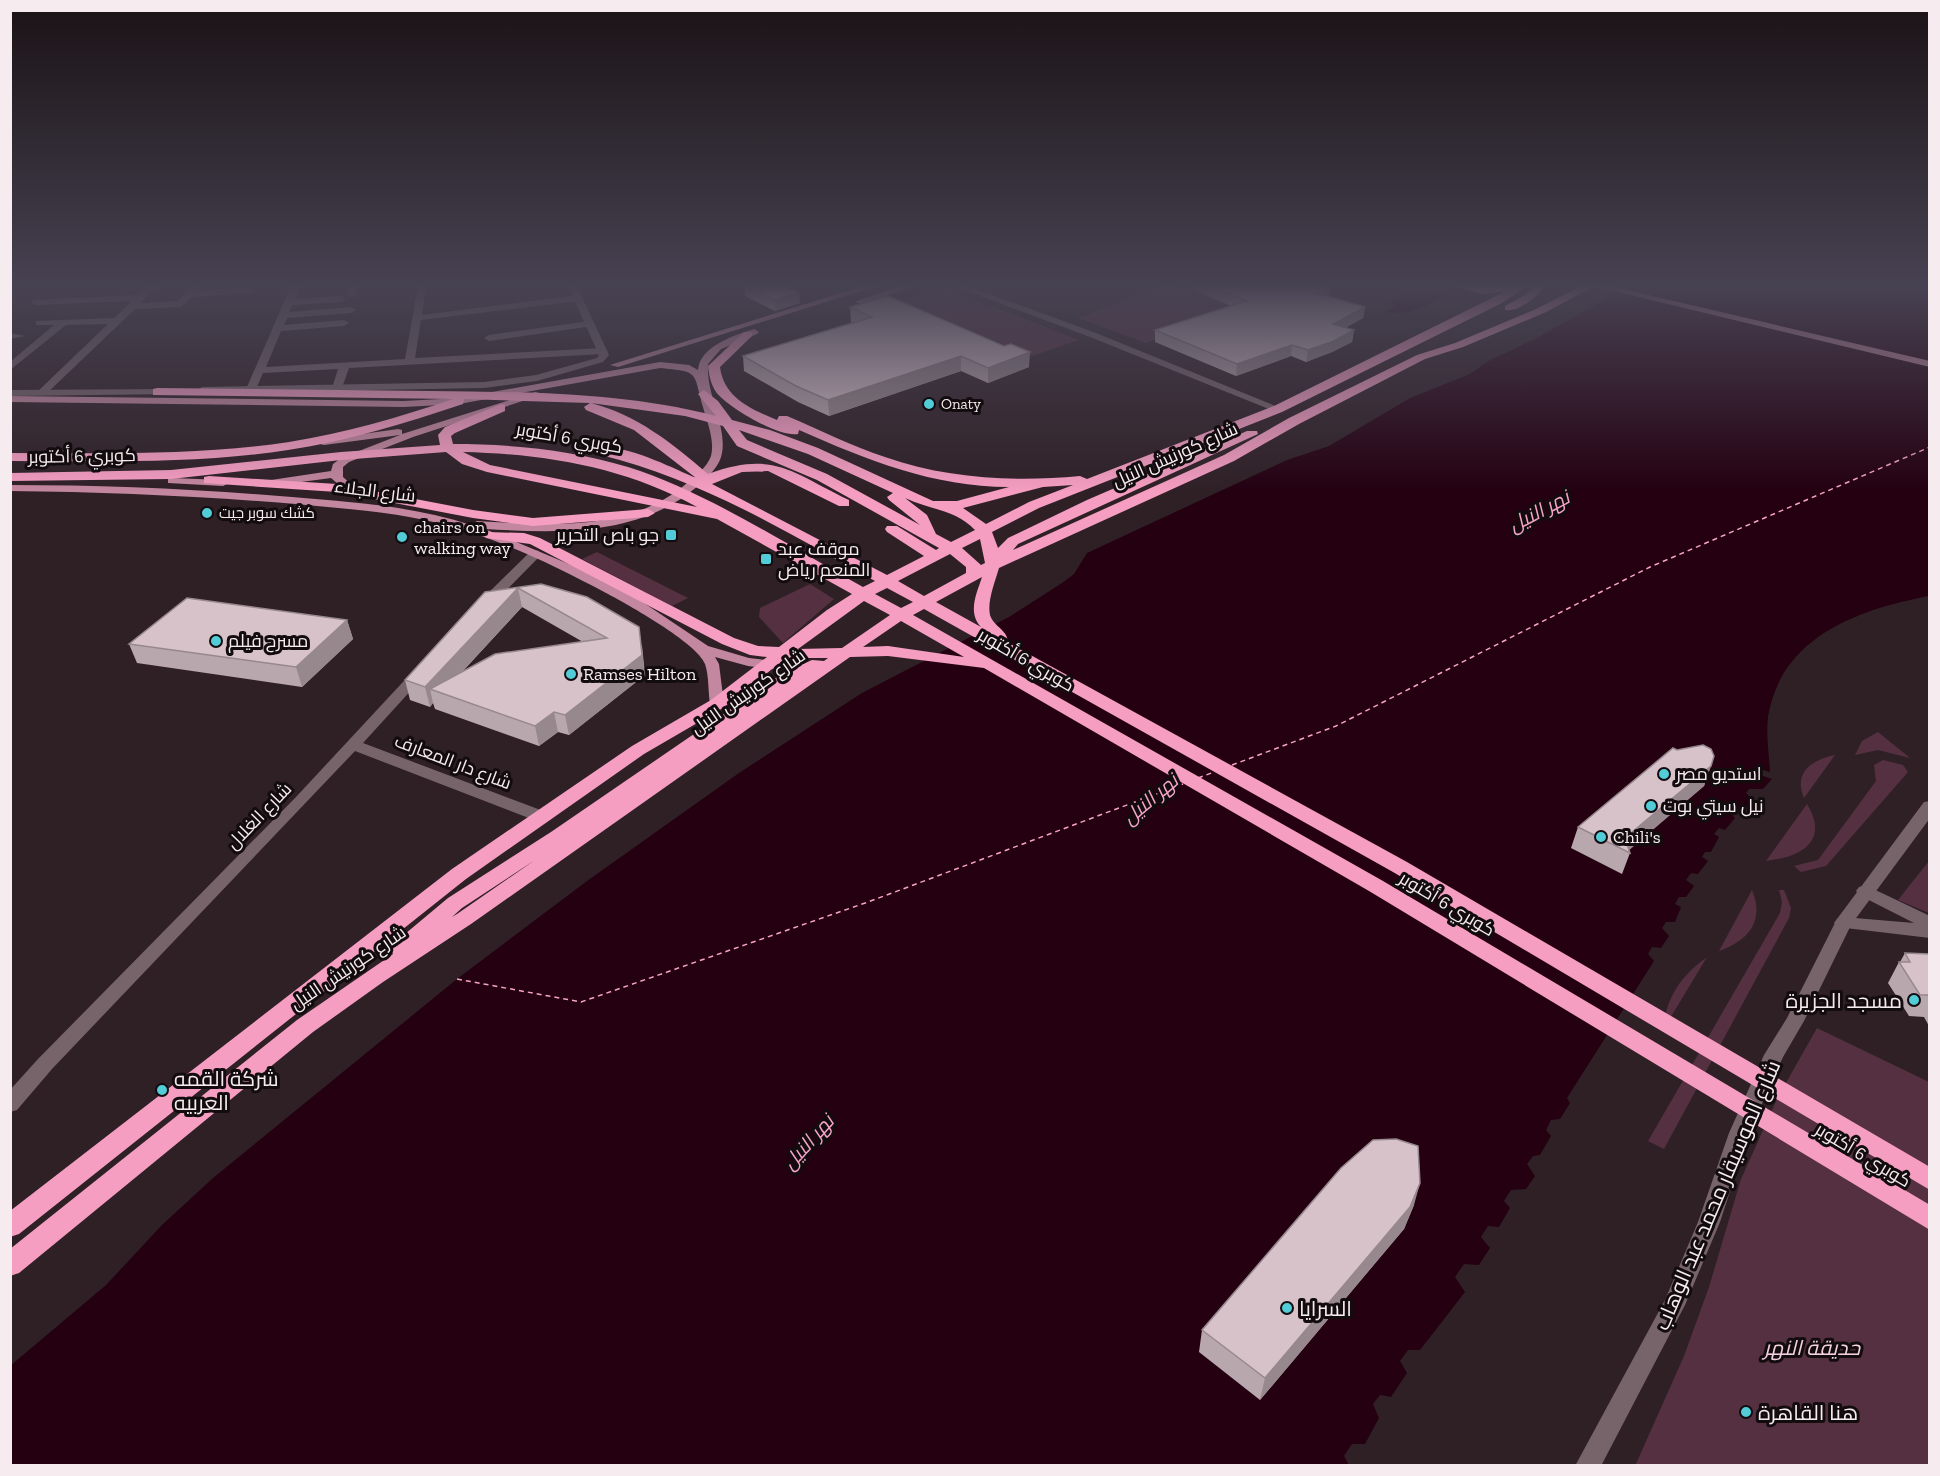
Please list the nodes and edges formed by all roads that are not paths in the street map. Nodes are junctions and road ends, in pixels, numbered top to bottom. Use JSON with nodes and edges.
{"nodes":[{"id":1,"x":25,"y":355,"type":"edge"},
{"id":2,"x":81,"y":355,"type":"edge"},
{"id":3,"x":267,"y":355,"type":"edge"},
{"id":4,"x":411,"y":355,"type":"edge"},
{"id":5,"x":493,"y":355,"type":"edge"},
{"id":6,"x":543,"y":355,"type":"edge"},
{"id":7,"x":604,"y":355,"type":"edge"},
{"id":8,"x":643,"y":355,"type":"edge"},
{"id":9,"x":709,"y":355,"type":"edge"},
{"id":10,"x":726,"y":355,"type":"edge"},
{"id":11,"x":1143,"y":355,"type":"edge"},
{"id":12,"x":1388,"y":355,"type":"edge"},
{"id":13,"x":1425,"y":355,"type":"edge"},
{"id":14,"x":1428,"y":355,"type":"edge"},
{"id":15,"x":1890,"y":355,"type":"edge"},
{"id":16,"x":1911,"y":355,"type":"edge"},
{"id":17,"x":1384,"y":357,"type":"junction"},
{"id":18,"x":1421,"y":357,"type":"junction"},
{"id":19,"x":494,"y":358,"type":"junction"},
{"id":20,"x":1929,"y":359,"type":"edge"},
{"id":21,"x":410,"y":360,"type":"junction"},
{"id":22,"x":345,"y":364,"type":"junction"},
{"id":23,"x":1406,"y":364,"type":"junction"},
{"id":24,"x":1929,"y":364,"type":"edge"},
{"id":25,"x":10,"y":367,"type":"edge"},
{"id":26,"x":261,"y":370,"type":"junction"},
{"id":27,"x":578,"y":378,"type":"junction"},
{"id":28,"x":702,"y":378,"type":"junction"},
{"id":29,"x":338,"y":385,"type":"junction"},
{"id":30,"x":252,"y":387,"type":"junction"},
{"id":31,"x":720,"y":387,"type":"junction"},
{"id":32,"x":157,"y":392,"type":"junction"},
{"id":33,"x":10,"y":393,"type":"edge"},
{"id":34,"x":41,"y":393,"type":"junction"},
{"id":35,"x":704,"y":394,"type":"junction"},
{"id":36,"x":535,"y":396,"type":"junction"},
{"id":37,"x":10,"y":399,"type":"edge"},
{"id":38,"x":459,"y":401,"type":"junction"},
{"id":39,"x":501,"y":408,"type":"junction"},
{"id":40,"x":1278,"y":409,"type":"junction"},
{"id":41,"x":1294,"y":421,"type":"junction"},
{"id":42,"x":431,"y":428,"type":"junction"},
{"id":43,"x":287,"y":446,"type":"junction"},
{"id":44,"x":10,"y":457,"type":"edge"},
{"id":45,"x":10,"y":465,"type":"edge"},
{"id":46,"x":336,"y":474,"type":"junction"},
{"id":47,"x":164,"y":475,"type":"junction"},
{"id":48,"x":864,"y":475,"type":"junction"},
{"id":49,"x":10,"y":478,"type":"edge"},
{"id":50,"x":1100,"y":478,"type":"junction"},
{"id":51,"x":306,"y":479,"type":"junction"},
{"id":52,"x":696,"y":483,"type":"junction"},
{"id":53,"x":1042,"y":483,"type":"junction"},
{"id":54,"x":10,"y":488,"type":"edge"},
{"id":55,"x":720,"y":492,"type":"junction"},
{"id":56,"x":280,"y":500,"type":"junction"},
{"id":57,"x":1034,"y":505,"type":"junction"},
{"id":58,"x":382,"y":508,"type":"junction"},
{"id":59,"x":648,"y":513,"type":"junction"},
{"id":60,"x":724,"y":517,"type":"junction"},
{"id":61,"x":453,"y":523,"type":"junction"},
{"id":62,"x":491,"y":535,"type":"junction"},
{"id":63,"x":929,"y":536,"type":"junction"},
{"id":64,"x":1054,"y":537,"type":"junction"},
{"id":65,"x":950,"y":548,"type":"junction"},
{"id":66,"x":535,"y":554,"type":"junction"},
{"id":67,"x":935,"y":555,"type":"junction"},
{"id":68,"x":993,"y":563,"type":"junction"},
{"id":69,"x":973,"y":575,"type":"junction"},
{"id":70,"x":468,"y":620,"type":"edge"},
{"id":71,"x":703,"y":649,"type":"junction"},
{"id":72,"x":854,"y":652,"type":"junction"},
{"id":73,"x":1013,"y":652,"type":"junction"},
{"id":74,"x":429,"y":663,"type":"edge"},
{"id":75,"x":766,"y":666,"type":"junction"},
{"id":76,"x":995,"y":667,"type":"junction"},
{"id":77,"x":822,"y":671,"type":"junction"},
{"id":78,"x":711,"y":707,"type":"junction"},
{"id":79,"x":744,"y":724,"type":"junction"},
{"id":80,"x":353,"y":745,"type":"junction"},
{"id":81,"x":1929,"y":806,"type":"edge"},
{"id":82,"x":540,"y":816,"type":"junction"},
{"id":83,"x":1865,"y":891,"type":"junction"},
{"id":84,"x":1844,"y":923,"type":"junction"},
{"id":85,"x":1929,"y":924,"type":"edge"},
{"id":86,"x":1929,"y":932,"type":"edge"},
{"id":87,"x":375,"y":976,"type":"junction"},
{"id":88,"x":10,"y":1104,"type":"edge"},
{"id":89,"x":1929,"y":1180,"type":"edge"},
{"id":90,"x":1929,"y":1219,"type":"edge"},
{"id":91,"x":10,"y":1226,"type":"edge"},
{"id":92,"x":10,"y":1265,"type":"edge"},
{"id":93,"x":1587,"y":1466,"type":"edge"}],
"edges":[{"from":1,"to":25,"type":"street"},
{"from":2,"to":34,"type":"street"},
{"from":3,"to":26,"type":"street"},
{"from":4,"to":21,"type":"street"},
{"from":5,"to":19,"type":"street"},
{"from":6,"to":19,"type":"street"},
{"from":7,"to":29,"type":"street"},
{"from":8,"to":27,"type":"main road"},
{"from":9,"to":28,"type":"main road"},
{"from":10,"to":31,"type":"highway"},
{"from":11,"to":40,"type":"street"},
{"from":12,"to":17,"type":"highway","name":"شارع كورنيش النيل"},
{"from":13,"to":18,"type":"highway"},
{"from":14,"to":18,"type":"highway","name":"شارع كورنيش النيل"},
{"from":15,"to":24,"type":"main road"},
{"from":16,"to":20,"type":"main road"},
{"from":17,"to":23,"type":"highway"},
{"from":17,"to":40,"type":"highway","name":"شارع كورنيش النيل"},
{"from":18,"to":23,"type":"highway","name":"شارع كورنيش النيل"},
{"from":19,"to":21,"type":"street"},
{"from":21,"to":22,"type":"street"},
{"from":22,"to":26,"type":"street"},
{"from":22,"to":29,"type":"street"},
{"from":23,"to":41,"type":"highway","name":"شارع كورنيش النيل"},
{"from":26,"to":30,"type":"street"},
{"from":27,"to":28,"type":"main road"},
{"from":27,"to":38,"type":"main road"},
{"from":27,"to":39,"type":"main road"},
{"from":28,"to":35,"type":"main road"},
{"from":29,"to":30,"type":"street"},
{"from":30,"to":32,"type":"street"},
{"from":31,"to":53,"type":"highway"},
{"from":31,"to":68,"type":"highway"},
{"from":32,"to":34,"type":"street"},
{"from":32,"to":36,"type":"highway"},
{"from":33,"to":34,"type":"street"},
{"from":35,"to":52,"type":"main road"},
{"from":35,"to":63,"type":"highway"},
{"from":36,"to":48,"type":"highway"},
{"from":36,"to":55,"type":"highway"},
{"from":37,"to":38,"type":"main road"},
{"from":38,"to":43,"type":"highway"},
{"from":39,"to":42,"type":"main road"},
{"from":39,"to":60,"type":"highway"},
{"from":40,"to":50,"type":"highway","name":"شارع كورنيش النيل"},
{"from":41,"to":64,"type":"highway","name":"شارع كورنيش النيل"},
{"from":41,"to":68,"type":"highway"},
{"from":42,"to":43,"type":"main road"},
{"from":42,"to":46,"type":"main road"},
{"from":43,"to":44,"type":"highway"},
{"from":45,"to":55,"type":"highway","name":"كوبري 6 أكتوبر"},
{"from":46,"to":51,"type":"main road","name":"شارع الجلاء"},
{"from":46,"to":58,"type":"main road"},
{"from":47,"to":49,"type":"highway","name":"كوبري 6 أكتوبر"},
{"from":47,"to":59,"type":"highway"},
{"from":47,"to":60,"type":"highway","name":"كوبري 6 أكتوبر"},
{"from":48,"to":53,"type":"highway"},
{"from":48,"to":63,"type":"highway"},
{"from":49,"to":51,"type":"main road","name":"شارع الجلاء"},
{"from":50,"to":53,"type":"highway"},
{"from":50,"to":57,"type":"highway","name":"شارع كورنيش النيل"},
{"from":51,"to":56,"type":"main road"},
{"from":52,"to":59,"type":"main road"},
{"from":52,"to":67,"type":"highway"},
{"from":54,"to":56,"type":"main road","name":"شارع الجلاء"},
{"from":55,"to":73,"type":"highway","name":"كوبري 6 أكتوبر"},
{"from":56,"to":58,"type":"main road","name":"شارع الجلاء"},
{"from":57,"to":64,"type":"highway"},
{"from":57,"to":65,"type":"highway","name":"شارع كورنيش النيل"},
{"from":58,"to":61,"type":"main road","name":"شارع الجلاء"},
{"from":59,"to":61,"type":"main road"},
{"from":60,"to":76,"type":"highway","name":"كوبري 6 أكتوبر"},
{"from":61,"to":62,"type":"main road","name":"شارع الجلاء"},
{"from":62,"to":66,"type":"main road","name":"شارع الجلاء"},
{"from":62,"to":72,"type":"highway"},
{"from":63,"to":65,"type":"highway"},
{"from":64,"to":69,"type":"highway","name":"شارع كورنيش النيل"},
{"from":65,"to":67,"type":"highway","name":"شارع كورنيش النيل"},
{"from":65,"to":69,"type":"highway"},
{"from":66,"to":70,"type":"street"},
{"from":66,"to":71,"type":"main road","name":"شارع الجلاء"},
{"from":67,"to":75,"type":"highway","name":"شارع كورنيش النيل"},
{"from":68,"to":73,"type":"highway"},
{"from":69,"to":77,"type":"highway","name":"شارع كورنيش النيل"},
{"from":71,"to":75,"type":"main road","name":"شارع الجلاء"},
{"from":71,"to":78,"type":"main road"},
{"from":72,"to":76,"type":"highway"},
{"from":72,"to":87,"type":"highway"},
{"from":73,"to":89,"type":"highway","name":"كوبري 6 أكتوبر"},
{"from":74,"to":80,"type":"street","name":"شارع الغلال"},
{"from":75,"to":77,"type":"main road","name":"شارع الجلاء"},
{"from":75,"to":78,"type":"highway","name":"شارع كورنيش النيل"},
{"from":76,"to":90,"type":"highway","name":"كوبري 6 أكتوبر"},
{"from":77,"to":79,"type":"highway","name":"شارع كورنيش النيل"},
{"from":78,"to":79,"type":"highway"},
{"from":78,"to":82,"type":"highway","name":"شارع كورنيش النيل"},
{"from":79,"to":87,"type":"highway","name":"شارع كورنيش النيل"},
{"from":80,"to":82,"type":"street","name":"شارع دار المعارف"},
{"from":80,"to":88,"type":"street","name":"شارع الغلال"},
{"from":81,"to":83,"type":"street","name":"شارع الموسيقار محمد عبد الوهاب"},
{"from":82,"to":91,"type":"highway","name":"شارع كورنيش النيل"},
{"from":83,"to":84,"type":"street","name":"شارع الموسيقار محمد عبد الوهاب"},
{"from":83,"to":85,"type":"street"},
{"from":84,"to":86,"type":"street"},
{"from":84,"to":93,"type":"street","name":"شارع الموسيقار محمد عبد الوهاب"},
{"from":87,"to":92,"type":"highway","name":"شارع كورنيش النيل"}]}
